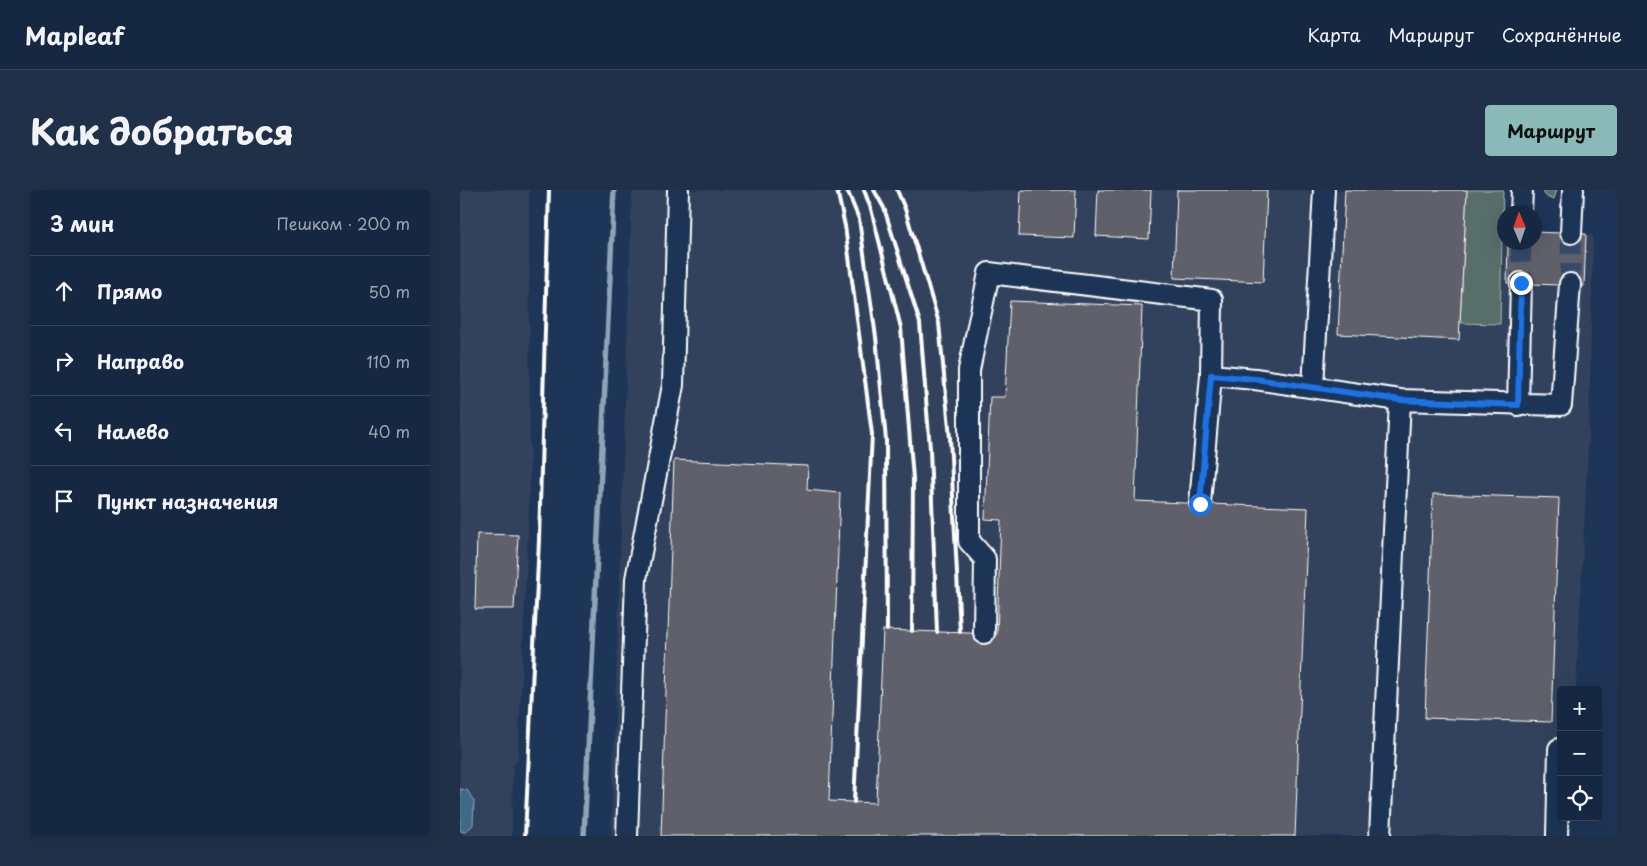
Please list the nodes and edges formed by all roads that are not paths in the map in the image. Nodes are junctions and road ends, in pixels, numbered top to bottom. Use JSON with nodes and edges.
{"nodes":[{"id":1,"x":678,"y":190,"type":"edge"},
{"id":2,"x":1324,"y":190,"type":"edge"},
{"id":3,"x":1522,"y":190,"type":"edge"},
{"id":4,"x":1573,"y":190,"type":"edge"},
{"id":5,"x":1521,"y":205,"type":"edge"},
{"id":6,"x":1570,"y":233,"type":"tunnel mouth"},
{"id":7,"x":1521,"y":283,"type":"tunnel mouth"},
{"id":8,"x":1570,"y":284,"type":"tunnel mouth"},
{"id":9,"x":1211,"y":375,"type":"junction"},
{"id":10,"x":1313,"y":387,"type":"junction"},
{"id":11,"x":1400,"y":400,"type":"junction"},
{"id":12,"x":1518,"y":405,"type":"junction"},
{"id":13,"x":1200,"y":504,"type":"dead end"},
{"id":14,"x":984,"y":633,"type":"dead end"},
{"id":15,"x":1558,"y":776,"type":"edge"},
{"id":16,"x":627,"y":836,"type":"edge"},
{"id":17,"x":1380,"y":836,"type":"edge"},
{"id":18,"x":1557,"y":836,"type":"edge"}],
"edges":[{"from":1,"to":16,"type":"lane"},
{"from":2,"to":10,"type":"lane"},
{"from":3,"to":5,"type":"lane"},
{"from":4,"to":6,"type":"lane"},
{"from":7,"to":12,"type":"lane"},
{"from":8,"to":12,"type":"lane"},
{"from":9,"to":10,"type":"lane"},
{"from":9,"to":13,"type":"lane"},
{"from":9,"to":14,"type":"lane"},
{"from":10,"to":11,"type":"lane"},
{"from":11,"to":12,"type":"lane"},
{"from":11,"to":17,"type":"lane"},
{"from":15,"to":18,"type":"lane"}]}
